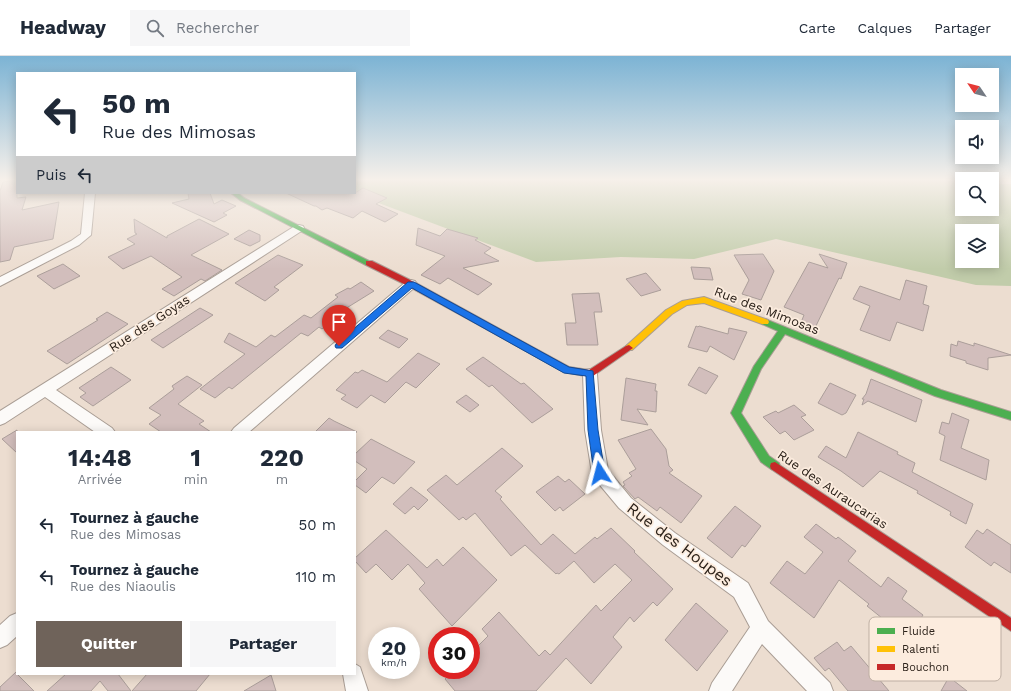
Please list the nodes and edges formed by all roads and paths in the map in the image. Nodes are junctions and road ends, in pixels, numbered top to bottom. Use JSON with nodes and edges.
{"nodes":[{"id":1,"x":88,"y":210,"type":"edge"},
{"id":2,"x":263,"y":210,"type":"edge"},
{"id":3,"x":299,"y":228,"type":"junction"},
{"id":4,"x":0,"y":282,"type":"edge"},
{"id":5,"x":411,"y":284,"type":"junction"},
{"id":6,"x":784,"y":329,"type":"junction"},
{"id":7,"x":590,"y":374,"type":"junction"},
{"id":8,"x":45,"y":390,"type":"junction"},
{"id":9,"x":1011,"y":416,"type":"edge"},
{"id":10,"x":0,"y":419,"type":"edge"},
{"id":11,"x":106,"y":431,"type":"edge"},
{"id":12,"x":240,"y":431,"type":"edge"},
{"id":13,"x":999,"y":617,"type":"edge"},
{"id":14,"x":1001,"y":618,"type":"edge"},
{"id":15,"x":16,"y":624,"type":"edge"},
{"id":16,"x":1011,"y":625,"type":"edge"},
{"id":17,"x":760,"y":628,"type":"junction"},
{"id":18,"x":0,"y":638,"type":"edge"},
{"id":19,"x":353,"y":675,"type":"edge"},
{"id":20,"x":357,"y":691,"type":"edge"},
{"id":21,"x":720,"y":691,"type":"edge"},
{"id":22,"x":822,"y":691,"type":"edge"}],
"edges":[{"from":1,"to":4,"type":"street"},
{"from":2,"to":3,"type":"street"},
{"from":3,"to":5,"type":"street"},
{"from":3,"to":8,"type":"street","name":"Rue des Goyas"},
{"from":5,"to":7,"type":"street"},
{"from":5,"to":12,"type":"street"},
{"from":6,"to":7,"type":"street","name":"Rue des Mimosas"},
{"from":6,"to":9,"type":"street","name":"Rue des Mimosas"},
{"from":6,"to":13,"type":"street","name":"Rue des Auraucarias"},
{"from":7,"to":17,"type":"street","name":"Rue des Houpes"},
{"from":8,"to":10,"type":"street","name":"Rue des Goyas"},
{"from":8,"to":11,"type":"street"},
{"from":14,"to":16,"type":"street","name":"Rue des Auraucarias"},
{"from":15,"to":18,"type":"street"},
{"from":17,"to":21,"type":"street"},
{"from":17,"to":22,"type":"street","name":"Rue des Houpes"},
{"from":19,"to":20,"type":"street"}]}
